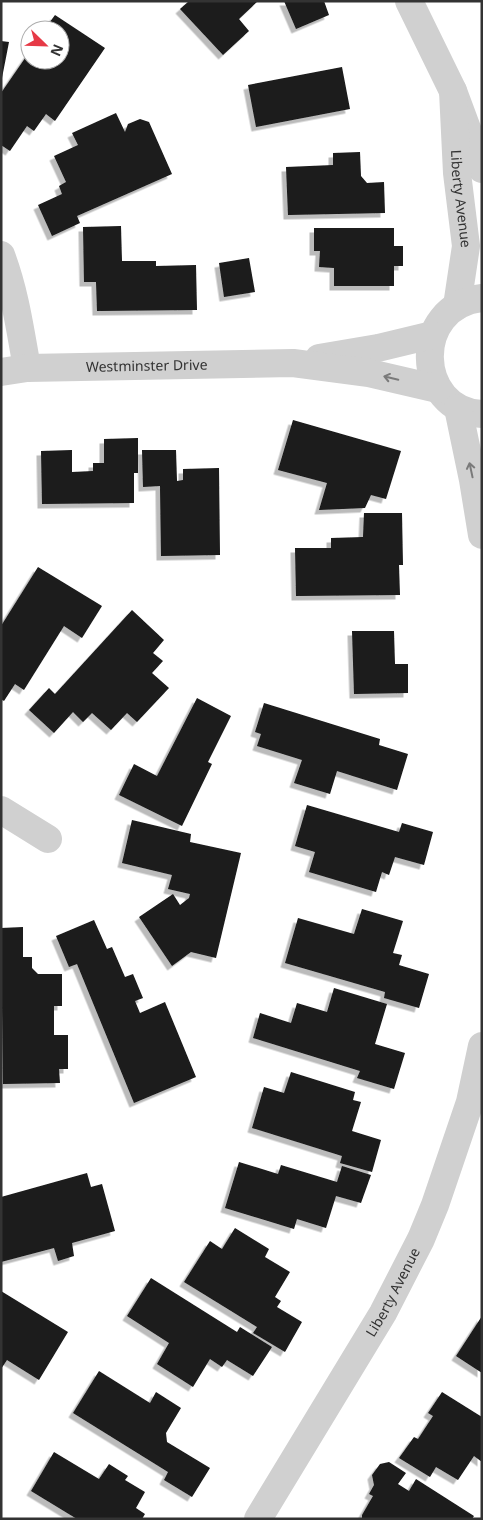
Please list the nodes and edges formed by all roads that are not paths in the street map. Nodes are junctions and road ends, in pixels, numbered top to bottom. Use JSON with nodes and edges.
{"nodes":[{"id":1,"x":409,"y":1,"type":"edge"},
{"id":2,"x":453,"y":91,"type":"junction"},
{"id":3,"x":482,"y":169,"type":"edge"},
{"id":4,"x":1,"y":255,"type":"edge"},
{"id":5,"x":469,"y":302,"type":"edge"},
{"id":6,"x":432,"y":335,"type":"junction"},
{"id":7,"x":293,"y":363,"type":"junction"},
{"id":8,"x":14,"y":370,"type":"edge"},
{"id":9,"x":438,"y":389,"type":"junction"},
{"id":10,"x":470,"y":411,"type":"edge"},
{"id":11,"x":482,"y":535,"type":"edge"},
{"id":12,"x":1,"y":810,"type":"edge"},
{"id":13,"x":48,"y":839,"type":"dead end"},
{"id":14,"x":482,"y":1046,"type":"edge"},
{"id":15,"x":476,"y":1104,"type":"edge"},
{"id":16,"x":258,"y":1519,"type":"edge"}],
"edges":[{"from":1,"to":2,"type":"street","name":"Liberty Avenue"},
{"from":2,"to":3,"type":"street","name":"Liberty Avenue"},
{"from":2,"to":5,"type":"street","name":"Liberty Avenue"},
{"from":4,"to":8,"type":"street"},
{"from":5,"to":6,"type":"street"},
{"from":6,"to":7,"type":"street","name":"Westminster Drive"},
{"from":6,"to":9,"type":"street"},
{"from":7,"to":8,"type":"street","name":"Westminster Drive"},
{"from":9,"to":7,"type":"street","name":"Westminster Drive","one_way":true},
{"from":9,"to":10,"type":"street"},
{"from":11,"to":10,"type":"street","one_way":true},
{"from":12,"to":13,"type":"street"},
{"from":14,"to":15,"type":"street","name":"Liberty Avenue"},
{"from":15,"to":16,"type":"street","name":"Liberty Avenue"}]}
